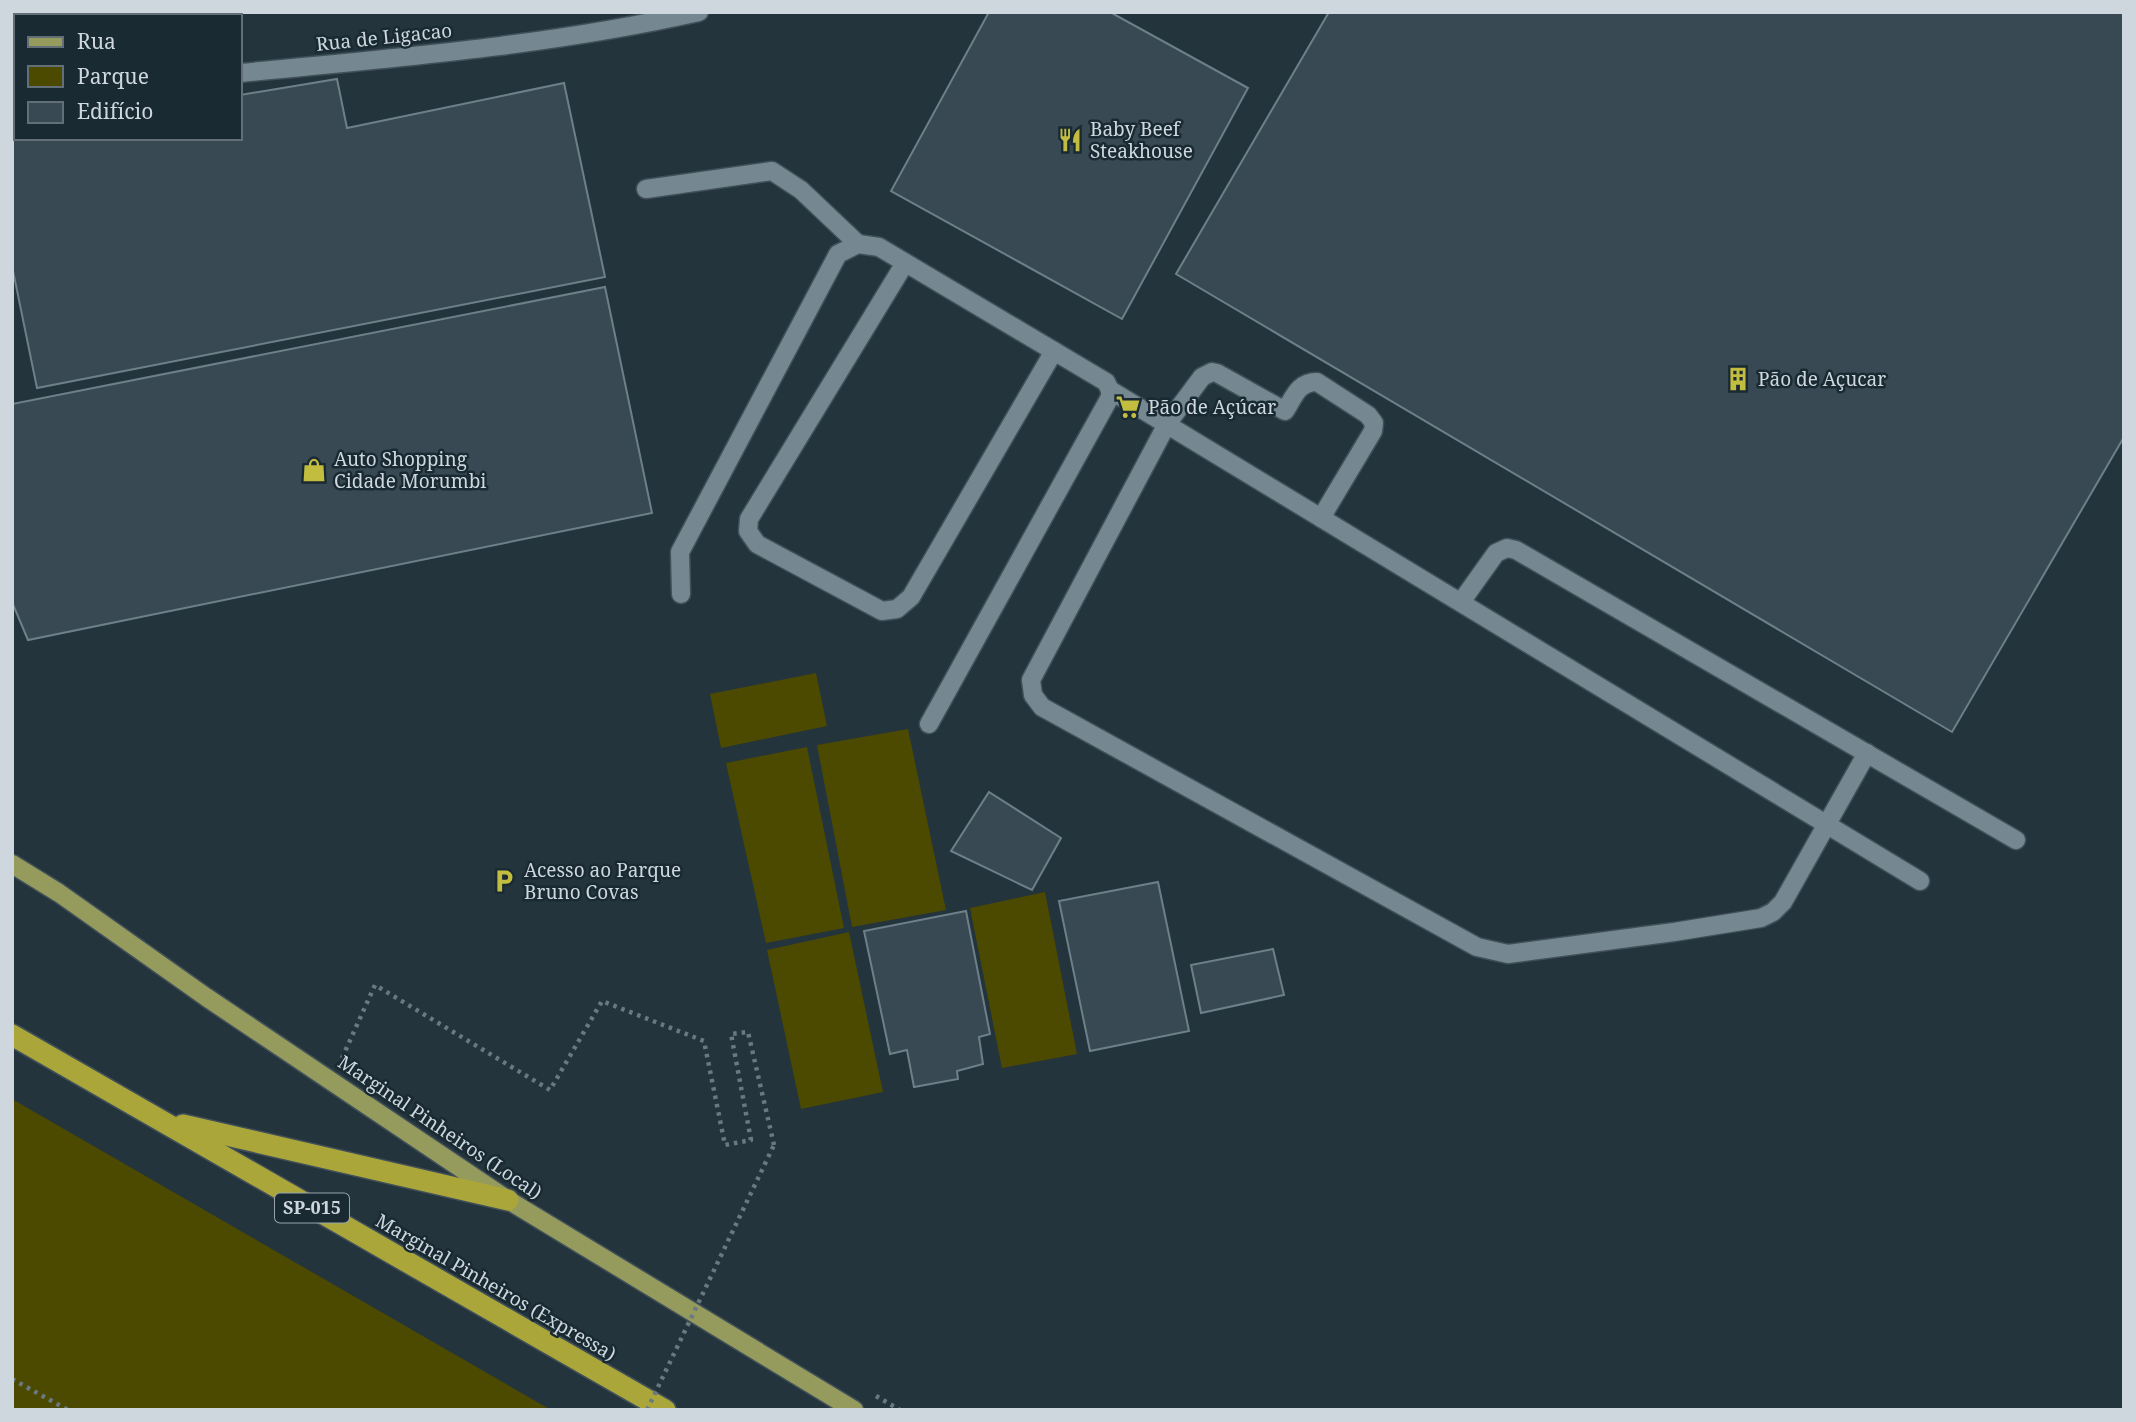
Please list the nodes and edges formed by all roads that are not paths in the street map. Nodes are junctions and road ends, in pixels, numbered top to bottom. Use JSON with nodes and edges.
{"nodes":[{"id":1,"x":699,"y":12,"type":"edge"},
{"id":2,"x":242,"y":73,"type":"edge"},
{"id":3,"x":646,"y":189,"type":"dead end"},
{"id":4,"x":858,"y":244,"type":"junction"},
{"id":5,"x":905,"y":263,"type":"junction"},
{"id":6,"x":1054,"y":351,"type":"junction"},
{"id":7,"x":1110,"y":390,"type":"junction"},
{"id":8,"x":1167,"y":424,"type":"junction"},
{"id":9,"x":1321,"y":517,"type":"junction"},
{"id":10,"x":681,"y":594,"type":"dead end"},
{"id":11,"x":1461,"y":602,"type":"junction"},
{"id":12,"x":929,"y":724,"type":"dead end"},
{"id":13,"x":1867,"y":752,"type":"junction"},
{"id":14,"x":1827,"y":823,"type":"junction"},
{"id":15,"x":2016,"y":840,"type":"dead end"},
{"id":16,"x":12,"y":864,"type":"edge"},
{"id":17,"x":1920,"y":881,"type":"dead end"},
{"id":18,"x":12,"y":1035,"type":"edge"},
{"id":19,"x":160,"y":1120,"type":"junction"},
{"id":20,"x":508,"y":1199,"type":"junction"},
{"id":21,"x":665,"y":1410,"type":"edge"},
{"id":22,"x":854,"y":1410,"type":"edge"}],
"edges":[{"from":1,"to":2,"type":"lane","name":"Rua de Ligacao"},
{"from":3,"to":4,"type":"lane"},
{"from":4,"to":5,"type":"lane"},
{"from":4,"to":10,"type":"lane"},
{"from":5,"to":6,"type":"lane"},
{"from":5,"to":6,"type":"lane"},
{"from":6,"to":7,"type":"lane"},
{"from":7,"to":8,"type":"lane"},
{"from":7,"to":12,"type":"lane"},
{"from":8,"to":9,"type":"lane"},
{"from":8,"to":9,"type":"lane"},
{"from":8,"to":14,"type":"lane"},
{"from":9,"to":11,"type":"lane"},
{"from":11,"to":13,"type":"lane"},
{"from":11,"to":14,"type":"lane"},
{"from":13,"to":14,"type":"lane"},
{"from":13,"to":15,"type":"lane"},
{"from":14,"to":17,"type":"lane"},
{"from":16,"to":20,"type":"main road","name":"Marginal Pinheiros (Local)"},
{"from":18,"to":19,"type":"highway","name":"Marginal Pinheiros (Expressa)","number":"SP-015"},
{"from":19,"to":20,"type":"highway"},
{"from":19,"to":21,"type":"highway","name":"Marginal Pinheiros (Expressa)","number":"SP-015"},
{"from":20,"to":22,"type":"main road","name":"Marginal Pinheiros (Local)"}]}
